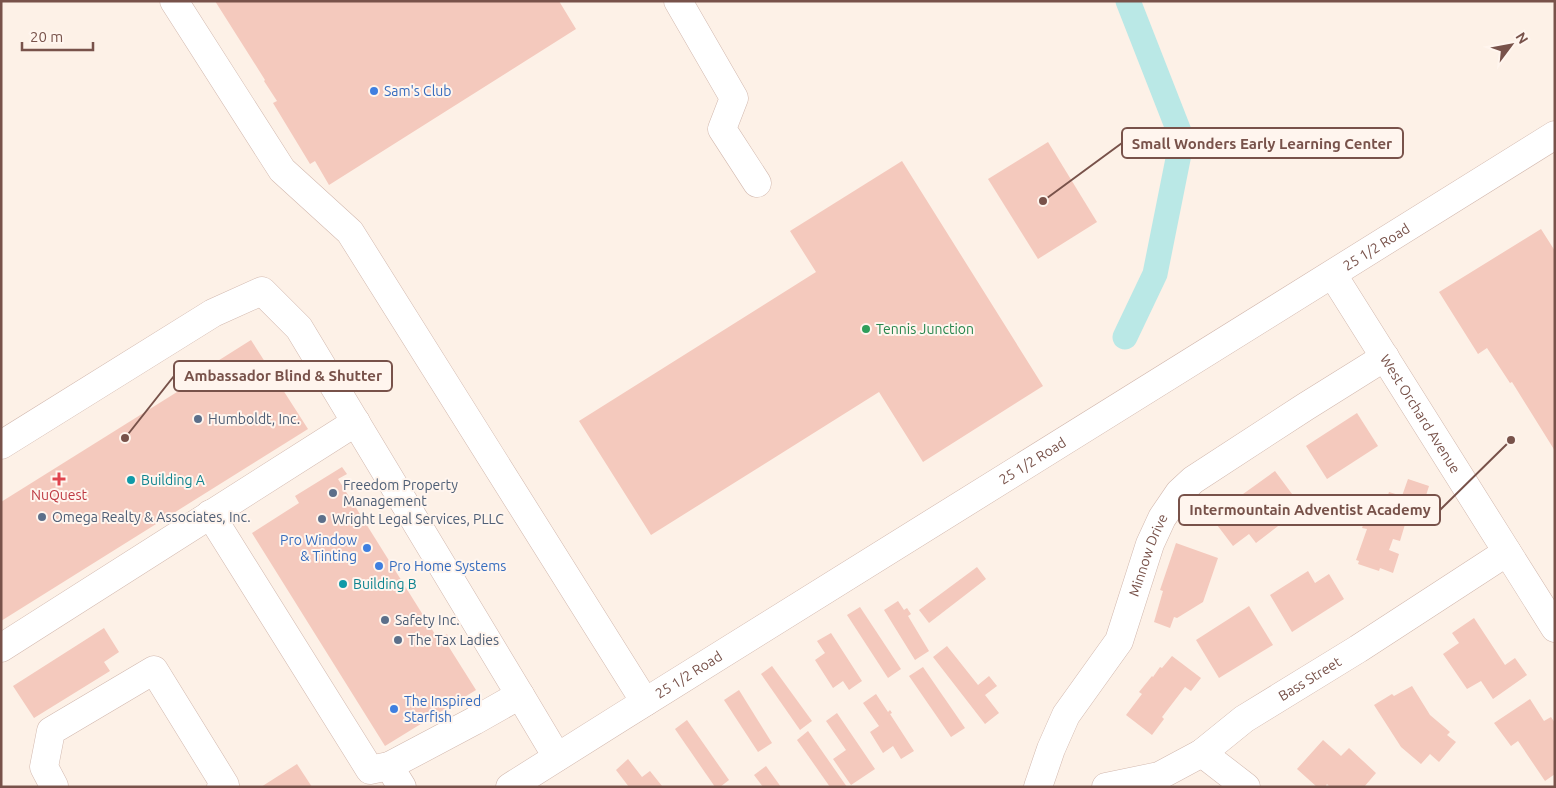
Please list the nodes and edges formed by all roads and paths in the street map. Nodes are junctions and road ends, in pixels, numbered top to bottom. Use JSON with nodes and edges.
{"nodes":[{"id":1,"x":174,"y":1,"type":"edge"},
{"id":2,"x":678,"y":1,"type":"edge"},
{"id":3,"x":1555,"y":135,"type":"edge"},
{"id":4,"x":757,"y":183,"type":"dead end"},
{"id":5,"x":1333,"y":275,"type":"junction"},
{"id":6,"x":1385,"y":357,"type":"junction"},
{"id":7,"x":356,"y":422,"type":"junction"},
{"id":8,"x":1,"y":445,"type":"edge"},
{"id":9,"x":210,"y":514,"type":"junction"},
{"id":10,"x":1507,"y":552,"type":"junction"},
{"id":11,"x":1555,"y":628,"type":"edge"},
{"id":12,"x":1,"y":648,"type":"edge"},
{"id":13,"x":520,"y":695,"type":"junction"},
{"id":14,"x":644,"y":702,"type":"junction"},
{"id":15,"x":1202,"y":753,"type":"junction"},
{"id":16,"x":557,"y":757,"type":"junction"},
{"id":17,"x":396,"y":776,"type":"edge"},
{"id":18,"x":54,"y":786,"type":"edge"},
{"id":19,"x":221,"y":787,"type":"edge"},
{"id":20,"x":510,"y":787,"type":"edge"},
{"id":21,"x":1038,"y":787,"type":"edge"},
{"id":22,"x":1106,"y":787,"type":"edge"},
{"id":23,"x":1246,"y":787,"type":"edge"}],
"edges":[{"from":1,"to":14,"type":"street"},
{"from":2,"to":4,"type":"street"},
{"from":3,"to":5,"type":"street","name":"25 1/2 Road"},
{"from":5,"to":6,"type":"street","name":"West Orchard Avenue"},
{"from":5,"to":14,"type":"street","name":"25 1/2 Road"},
{"from":6,"to":10,"type":"street","name":"West Orchard Avenue"},
{"from":6,"to":21,"type":"street","name":"Minnow Drive"},
{"from":7,"to":8,"type":"street"},
{"from":7,"to":9,"type":"street"},
{"from":7,"to":13,"type":"street"},
{"from":9,"to":12,"type":"street"},
{"from":9,"to":17,"type":"street"},
{"from":10,"to":11,"type":"street","name":"West Orchard Avenue"},
{"from":10,"to":15,"type":"street","name":"Bass Street"},
{"from":13,"to":16,"type":"street"},
{"from":13,"to":17,"type":"street"},
{"from":14,"to":16,"type":"street","name":"25 1/2 Road"},
{"from":15,"to":22,"type":"street","name":"Bass Street"},
{"from":15,"to":23,"type":"street"},
{"from":16,"to":20,"type":"street","name":"25 1/2 Road"},
{"from":18,"to":19,"type":"street"}]}
